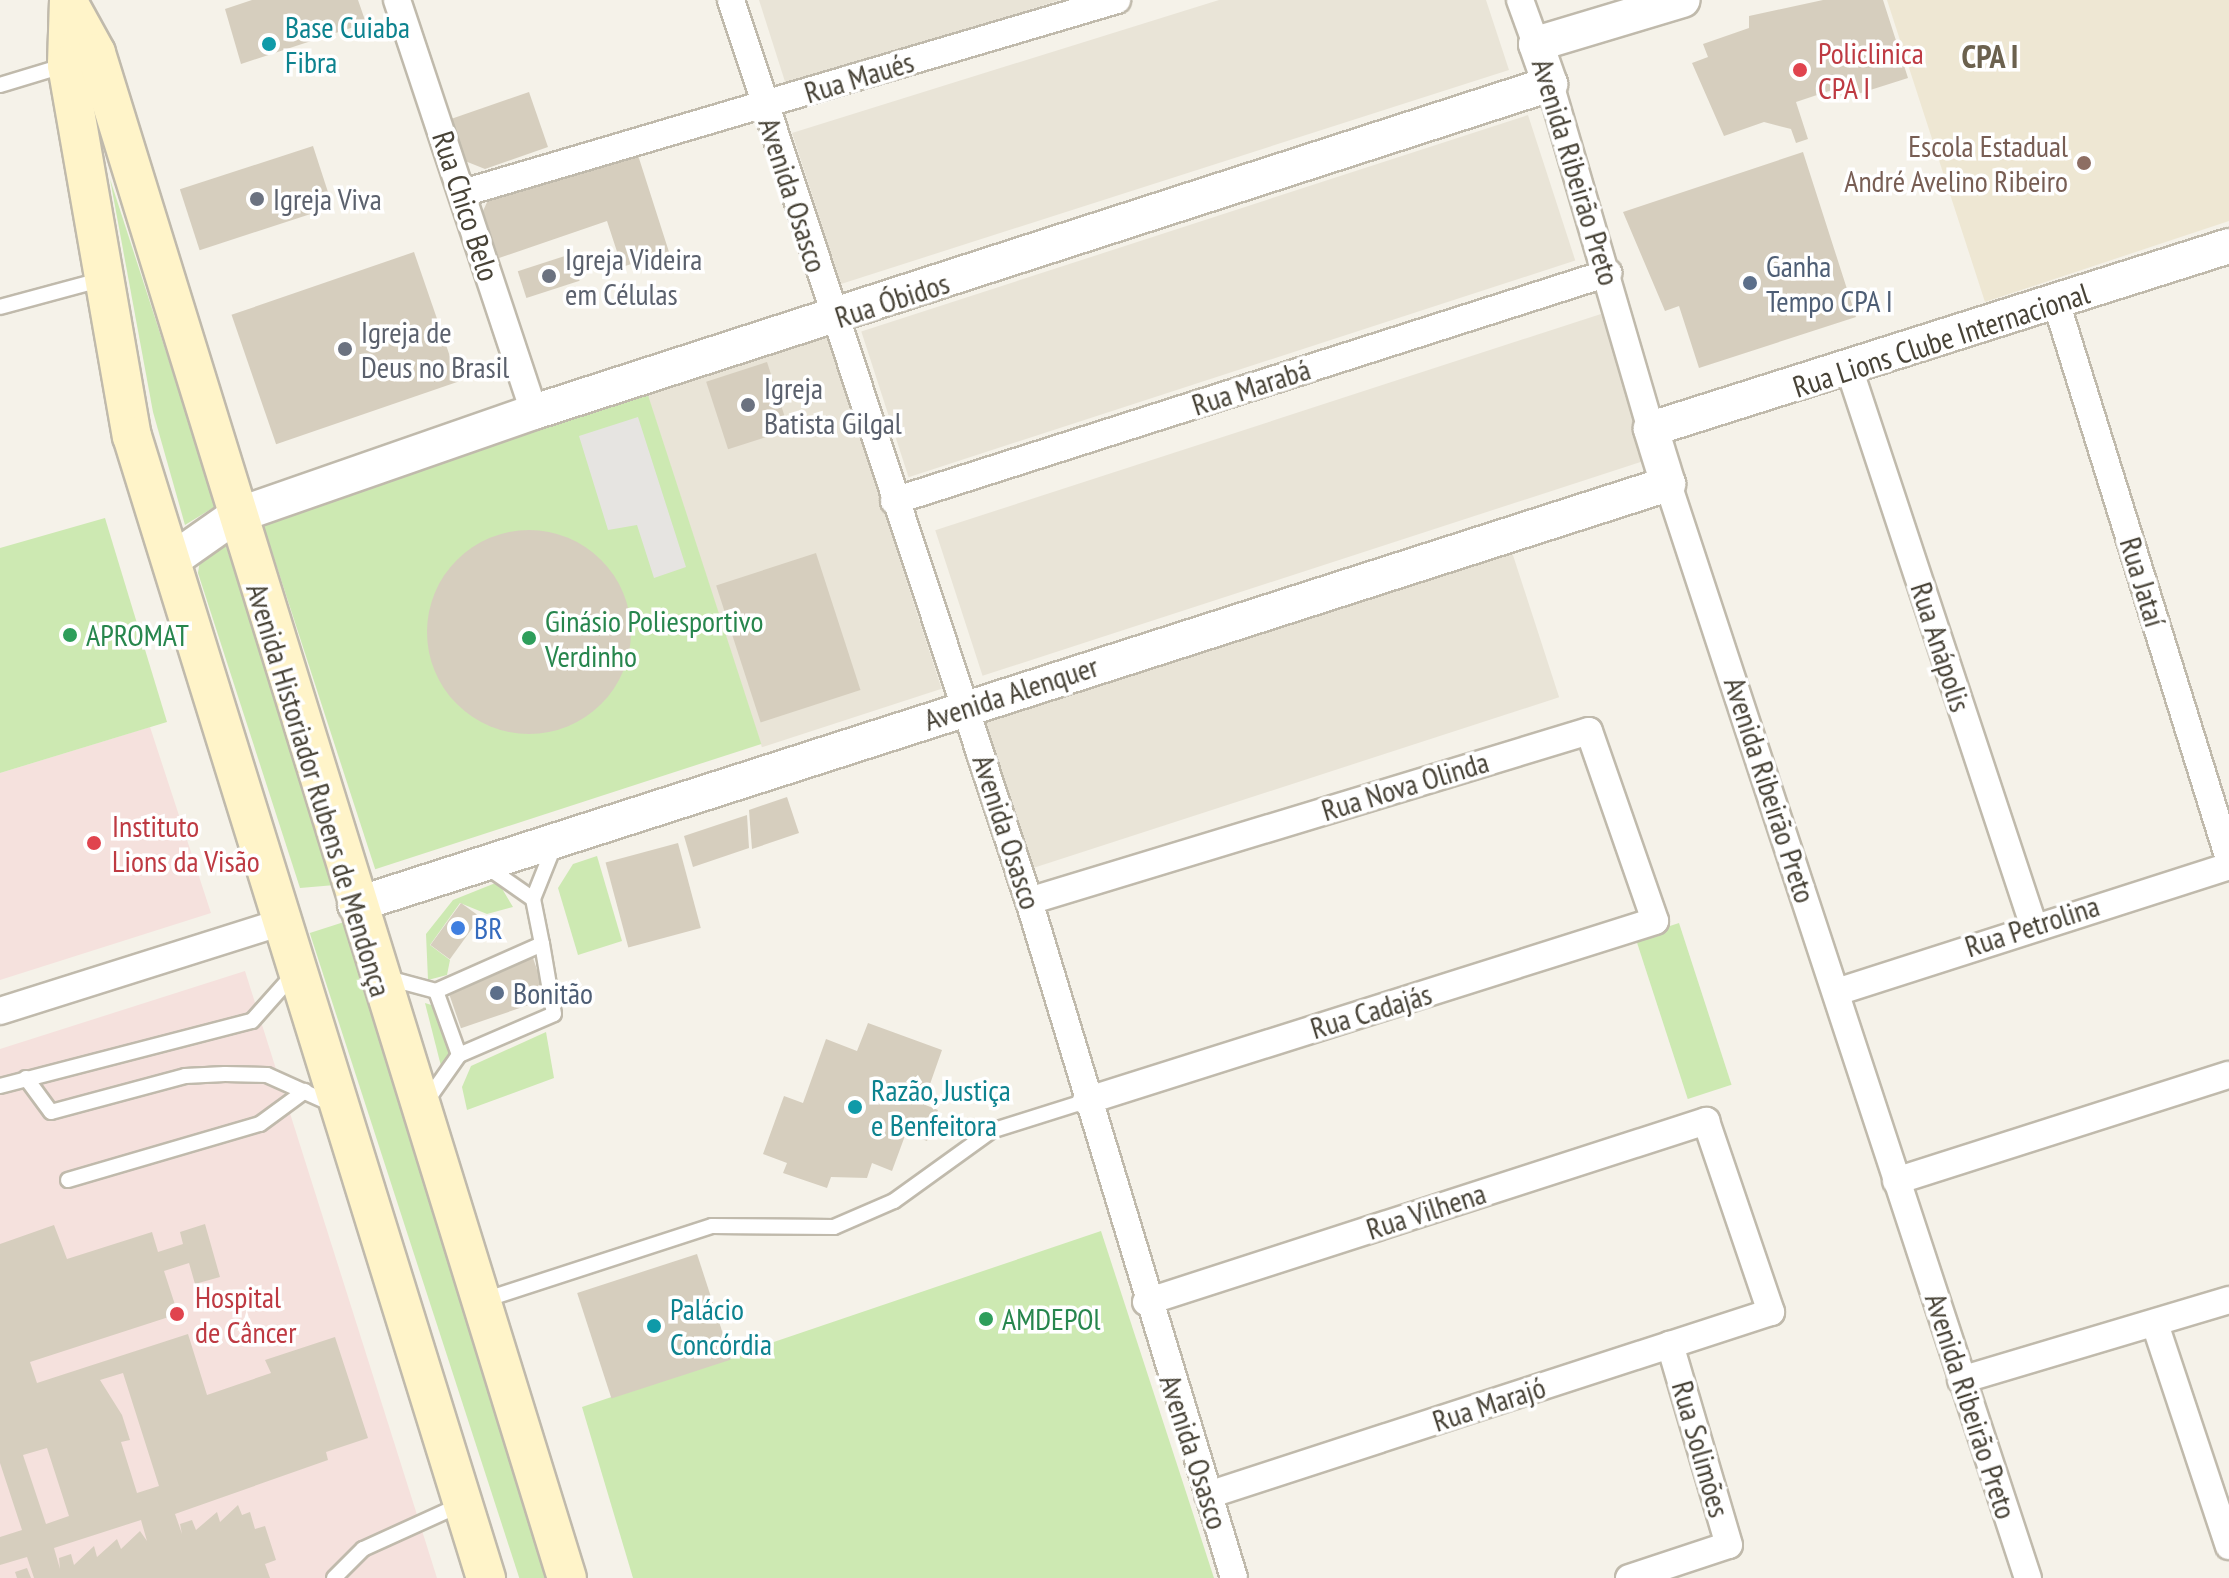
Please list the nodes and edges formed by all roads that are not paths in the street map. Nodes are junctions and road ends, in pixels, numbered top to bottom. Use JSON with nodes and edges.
{"nodes":[{"id":1,"x":397,"y":0,"type":"edge"},
{"id":2,"x":731,"y":0,"type":"edge"},
{"id":3,"x":1117,"y":0,"type":"edge"},
{"id":4,"x":1520,"y":0,"type":"edge"},
{"id":5,"x":1683,"y":0,"type":"edge"},
{"id":6,"x":69,"y":2,"type":"edge"},
{"id":7,"x":1536,"y":44,"type":"junction"},
{"id":8,"x":67,"y":65,"type":"junction"},
{"id":9,"x":1550,"y":84,"type":"junction"},
{"id":10,"x":0,"y":85,"type":"edge"},
{"id":11,"x":765,"y":105,"type":"junction"},
{"id":12,"x":463,"y":193,"type":"junction"},
{"id":13,"x":2229,"y":246,"type":"edge"},
{"id":14,"x":1608,"y":273,"type":"junction"},
{"id":15,"x":109,"y":278,"type":"junction"},
{"id":16,"x":169,"y":287,"type":"junction"},
{"id":17,"x":2057,"y":305,"type":"junction"},
{"id":18,"x":0,"y":307,"type":"edge"},
{"id":19,"x":833,"y":319,"type":"junction"},
{"id":20,"x":1850,"y":371,"type":"junction"},
{"id":21,"x":534,"y":412,"type":"junction"},
{"id":22,"x":1651,"y":429,"type":"junction"},
{"id":23,"x":1668,"y":484,"type":"junction"},
{"id":24,"x":894,"y":501,"type":"junction"},
{"id":25,"x":235,"y":516,"type":"junction"},
{"id":26,"x":171,"y":561,"type":"junction"},
{"id":27,"x":967,"y":707,"type":"junction"},
{"id":28,"x":557,"y":840,"type":"junction"},
{"id":29,"x":2229,"y":859,"type":"edge"},
{"id":30,"x":483,"y":864,"type":"junction"},
{"id":31,"x":2229,"y":866,"type":"edge"},
{"id":32,"x":533,"y":899,"type":"junction"},
{"id":33,"x":1029,"y":901,"type":"junction"},
{"id":34,"x":355,"y":905,"type":"junction"},
{"id":35,"x":285,"y":921,"type":"junction"},
{"id":36,"x":1655,"y":921,"type":"joint"},
{"id":37,"x":2033,"y":924,"type":"junction"},
{"id":38,"x":542,"y":944,"type":"junction"},
{"id":39,"x":299,"y":962,"type":"junction"},
{"id":40,"x":375,"y":974,"type":"junction"},
{"id":41,"x":436,"y":991,"type":"junction"},
{"id":42,"x":1837,"y":992,"type":"junction"},
{"id":43,"x":0,"y":1011,"type":"edge"},
{"id":44,"x":459,"y":1055,"type":"junction"},
{"id":45,"x":2229,"y":1075,"type":"edge"},
{"id":46,"x":26,"y":1078,"type":"junction"},
{"id":47,"x":0,"y":1086,"type":"edge"},
{"id":48,"x":305,"y":1091,"type":"junction"},
{"id":49,"x":1086,"y":1101,"type":"junction"},
{"id":50,"x":421,"y":1108,"type":"junction"},
{"id":51,"x":344,"y":1109,"type":"junction"},
{"id":52,"x":68,"y":1180,"type":"dead end"},
{"id":53,"x":1896,"y":1181,"type":"junction"},
{"id":54,"x":2229,"y":1300,"type":"edge"},
{"id":55,"x":481,"y":1301,"type":"junction"},
{"id":56,"x":1146,"y":1302,"type":"junction"},
{"id":57,"x":1771,"y":1312,"type":"joint"},
{"id":58,"x":2155,"y":1324,"type":"junction"},
{"id":59,"x":1670,"y":1345,"type":"junction"},
{"id":60,"x":1961,"y":1380,"type":"junction"},
{"id":61,"x":1208,"y":1495,"type":"junction"},
{"id":62,"x":463,"y":1504,"type":"junction"},
{"id":63,"x":2229,"y":1546,"type":"edge"},
{"id":64,"x":350,"y":1571,"type":"edge"},
{"id":65,"x":334,"y":1578,"type":"edge"},
{"id":66,"x":486,"y":1578,"type":"edge"},
{"id":67,"x":567,"y":1578,"type":"edge"},
{"id":68,"x":1234,"y":1578,"type":"edge"},
{"id":69,"x":1629,"y":1578,"type":"edge"},
{"id":70,"x":2028,"y":1578,"type":"edge"}],
"edges":[{"from":1,"to":12,"type":"street","name":"Rua Chico Belo"},
{"from":2,"to":11,"type":"street","name":"Avenida Osasco"},
{"from":3,"to":11,"type":"street","name":"Rua Maués"},
{"from":4,"to":7,"type":"street","name":"Avenida Ribeirão Preto"},
{"from":5,"to":7,"type":"street"},
{"from":6,"to":8,"type":"main road","name":"Avenida Historiador Rubens de Mendonça"},
{"from":6,"to":16,"type":"main road","name":"Avenida Historiador Rubens de Mendonça"},
{"from":7,"to":9,"type":"street","name":"Avenida Ribeirão Preto"},
{"from":8,"to":10,"type":"lane"},
{"from":8,"to":15,"type":"main road","name":"Avenida Historiador Rubens de Mendonça"},
{"from":9,"to":14,"type":"street","name":"Avenida Ribeirão Preto"},
{"from":9,"to":19,"type":"street","name":"Rua Óbidos"},
{"from":11,"to":12,"type":"street","name":"Rua Maués"},
{"from":11,"to":19,"type":"street","name":"Avenida Osasco"},
{"from":12,"to":21,"type":"street","name":"Rua Chico Belo"},
{"from":13,"to":17,"type":"street","name":"Rua Lions Clube Internacional"},
{"from":14,"to":22,"type":"street","name":"Avenida Ribeirão Preto"},
{"from":14,"to":24,"type":"street","name":"Rua Marabá"},
{"from":15,"to":16,"type":"main road"},
{"from":15,"to":18,"type":"lane"},
{"from":15,"to":26,"type":"main road","name":"Avenida Historiador Rubens de Mendonça"},
{"from":16,"to":25,"type":"main road","name":"Avenida Historiador Rubens de Mendonça"},
{"from":17,"to":20,"type":"street","name":"Rua Lions Clube Internacional"},
{"from":17,"to":29,"type":"street","name":"Rua Jataí"},
{"from":19,"to":21,"type":"street","name":"Rua Óbidos"},
{"from":19,"to":24,"type":"street","name":"Avenida Osasco"},
{"from":20,"to":22,"type":"street","name":"Rua Lions Clube Internacional"},
{"from":20,"to":37,"type":"street","name":"Rua Anápolis"},
{"from":21,"to":25,"type":"street","name":"Rua Óbidos"},
{"from":22,"to":23,"type":"street","name":"Avenida Ribeirão Preto"},
{"from":23,"to":27,"type":"street","name":"Avenida Alenquer"},
{"from":23,"to":42,"type":"street","name":"Avenida Ribeirão Preto"},
{"from":24,"to":27,"type":"street","name":"Avenida Osasco"},
{"from":25,"to":26,"type":"street","name":"Rua Óbidos"},
{"from":25,"to":34,"type":"main road","name":"Avenida Historiador Rubens de Mendonça"},
{"from":26,"to":35,"type":"main road","name":"Avenida Historiador Rubens de Mendonça"},
{"from":27,"to":28,"type":"street","name":"Avenida Alenquer"},
{"from":27,"to":33,"type":"street","name":"Avenida Osasco"},
{"from":28,"to":30,"type":"street","name":"Avenida Alenquer"},
{"from":28,"to":32,"type":"lane"},
{"from":30,"to":32,"type":"lane"},
{"from":30,"to":34,"type":"street","name":"Avenida Alenquer"},
{"from":31,"to":37,"type":"street","name":"Rua Petrolina"},
{"from":32,"to":38,"type":"lane"},
{"from":33,"to":36,"type":"street","name":"Rua Nova Olinda"},
{"from":33,"to":49,"type":"street","name":"Avenida Osasco"},
{"from":34,"to":40,"type":"main road","name":"Avenida Historiador Rubens de Mendonça"},
{"from":35,"to":39,"type":"main road","name":"Avenida Historiador Rubens de Mendonça"},
{"from":35,"to":43,"type":"street"},
{"from":36,"to":49,"type":"street","name":"Rua Cadajás"},
{"from":37,"to":42,"type":"street","name":"Rua Petrolina"},
{"from":38,"to":41,"type":"lane"},
{"from":38,"to":44,"type":"lane"},
{"from":39,"to":46,"type":"lane"},
{"from":39,"to":51,"type":"main road","name":"Avenida Historiador Rubens de Mendonça"},
{"from":40,"to":41,"type":"lane"},
{"from":40,"to":50,"type":"main road","name":"Avenida Historiador Rubens de Mendonça"},
{"from":41,"to":44,"type":"lane"},
{"from":42,"to":53,"type":"street","name":"Avenida Ribeirão Preto"},
{"from":44,"to":50,"type":"lane"},
{"from":45,"to":53,"type":"street"},
{"from":46,"to":47,"type":"lane"},
{"from":46,"to":48,"type":"lane"},
{"from":48,"to":51,"type":"lane"},
{"from":48,"to":52,"type":"lane"},
{"from":49,"to":55,"type":"lane"},
{"from":49,"to":56,"type":"street","name":"Avenida Osasco"},
{"from":50,"to":55,"type":"main road","name":"Avenida Historiador Rubens de Mendonça"},
{"from":51,"to":62,"type":"main road","name":"Avenida Historiador Rubens de Mendonça"},
{"from":53,"to":60,"type":"street","name":"Avenida Ribeirão Preto"},
{"from":54,"to":58,"type":"street"},
{"from":55,"to":67,"type":"main road","name":"Avenida Historiador Rubens de Mendonça"},
{"from":56,"to":57,"type":"street","name":"Rua Vilhena"},
{"from":56,"to":61,"type":"street","name":"Avenida Osasco"},
{"from":57,"to":59,"type":"street","name":"Rua Marajó"},
{"from":58,"to":60,"type":"street"},
{"from":58,"to":63,"type":"street"},
{"from":59,"to":61,"type":"street","name":"Rua Marajó"},
{"from":59,"to":69,"type":"street","name":"Rua Solimões"},
{"from":60,"to":70,"type":"street","name":"Avenida Ribeirão Preto"},
{"from":61,"to":68,"type":"street","name":"Avenida Osasco"},
{"from":62,"to":64,"type":"lane"},
{"from":62,"to":66,"type":"main road","name":"Avenida Historiador Rubens de Mendonça"},
{"from":64,"to":65,"type":"lane"}]}
